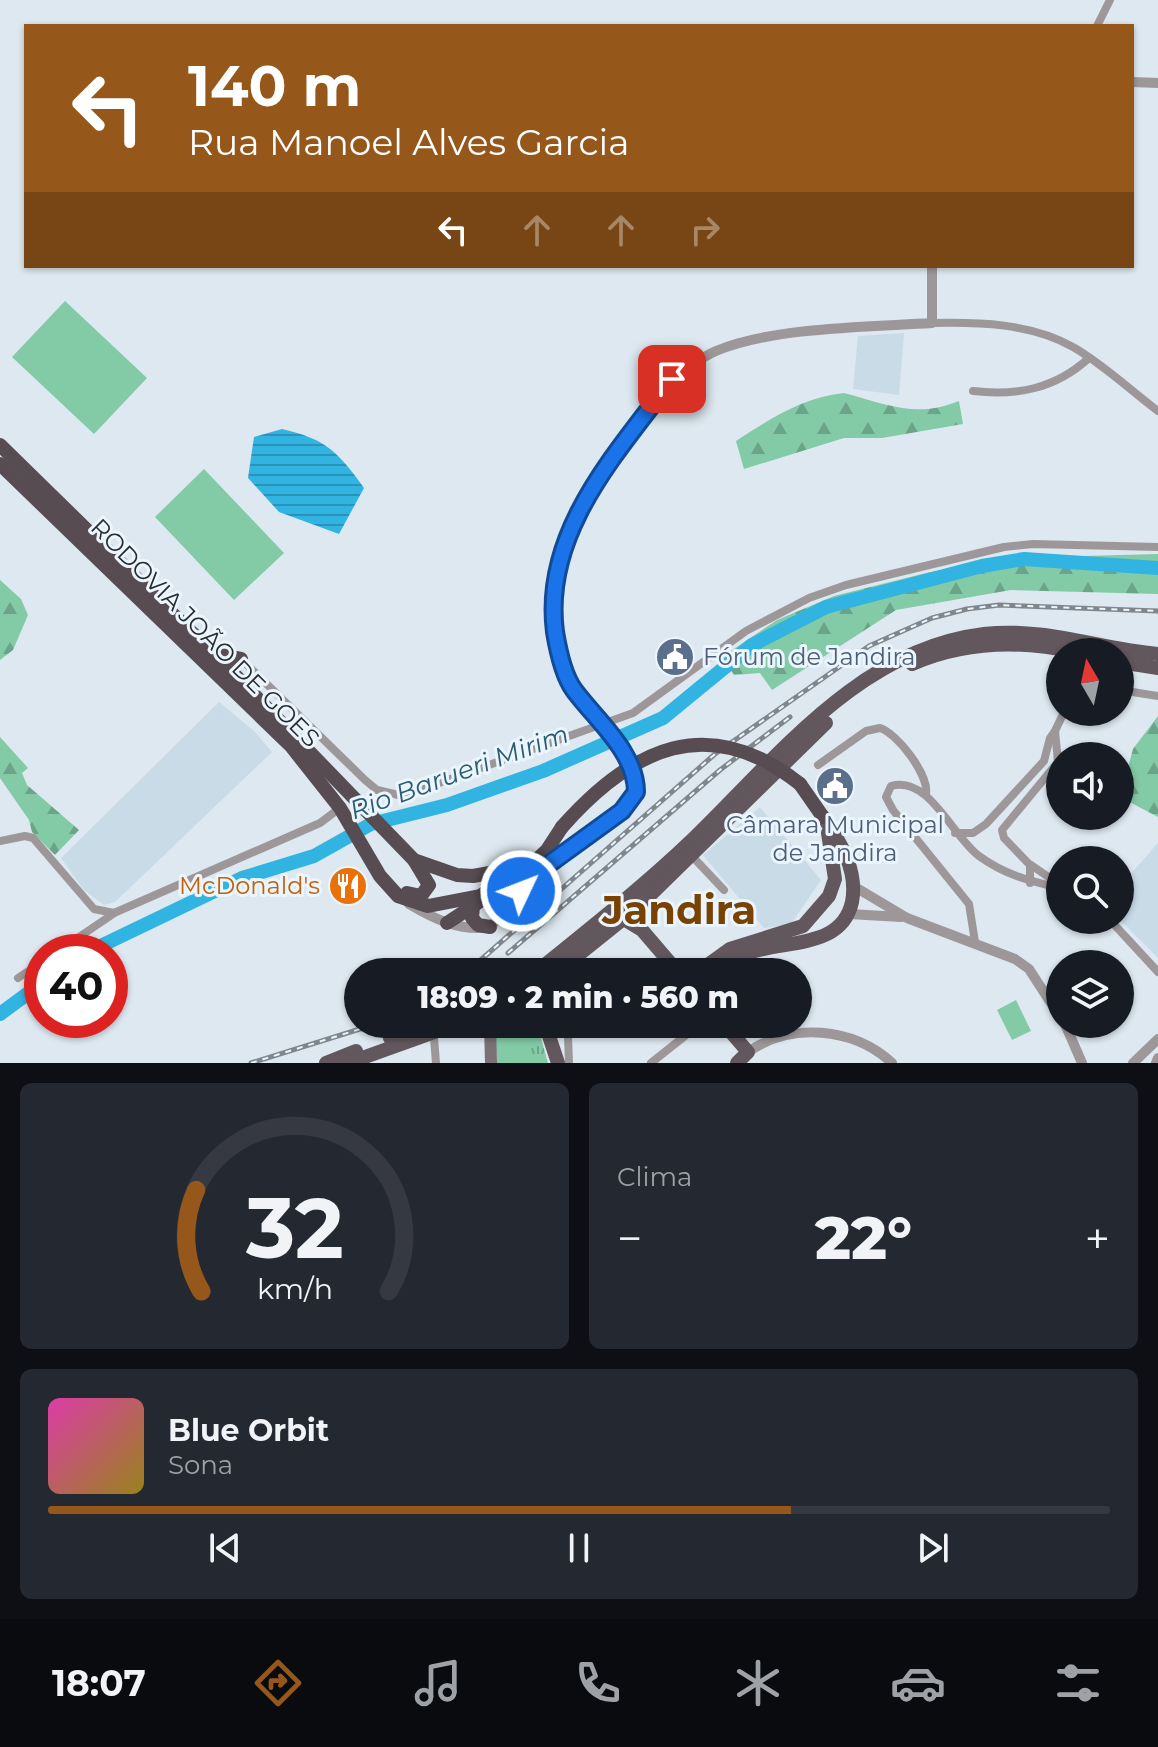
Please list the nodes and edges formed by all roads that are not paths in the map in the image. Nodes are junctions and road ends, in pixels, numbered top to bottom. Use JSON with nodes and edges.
{"nodes":[{"id":1,"x":1110,"y":0,"type":"edge"},
{"id":2,"x":1099,"y":24,"type":"edge"},
{"id":3,"x":1134,"y":82,"type":"edge"},
{"id":4,"x":1158,"y":83,"type":"edge"},
{"id":5,"x":932,"y":268,"type":"edge"},
{"id":6,"x":932,"y":323,"type":"junction"},
{"id":7,"x":1089,"y":358,"type":"junction"},
{"id":8,"x":973,"y":391,"type":"dead end"},
{"id":9,"x":1158,"y":411,"type":"edge"},
{"id":10,"x":0,"y":445,"type":"edge"},
{"id":11,"x":4,"y":469,"type":"edge"},
{"id":12,"x":1158,"y":547,"type":"edge"},
{"id":13,"x":1046,"y":646,"type":"edge"},
{"id":14,"x":1158,"y":654,"type":"edge"},
{"id":15,"x":1134,"y":664,"type":"edge"},
{"id":16,"x":240,"y":666,"type":"junction"},
{"id":17,"x":1158,"y":668,"type":"edge"},
{"id":18,"x":1134,"y":692,"type":"edge"},
{"id":19,"x":1157,"y":695,"type":"edge"},
{"id":20,"x":1057,"y":726,"type":"edge"},
{"id":21,"x":606,"y":727,"type":"junction"},
{"id":22,"x":1055,"y":731,"type":"junction"},
{"id":23,"x":818,"y":765,"type":"dead end"},
{"id":24,"x":926,"y":794,"type":"junction"},
{"id":25,"x":363,"y":806,"type":"junction"},
{"id":26,"x":344,"y":814,"type":"junction"},
{"id":27,"x":823,"y":817,"type":"junction"},
{"id":28,"x":558,"y":832,"type":"junction"},
{"id":29,"x":954,"y":833,"type":"junction"},
{"id":30,"x":0,"y":841,"type":"edge"},
{"id":31,"x":691,"y":855,"type":"junction"},
{"id":32,"x":414,"y":860,"type":"junction"},
{"id":33,"x":1030,"y":865,"type":"junction"},
{"id":34,"x":1046,"y":877,"type":"edge"},
{"id":35,"x":835,"y":879,"type":"junction"},
{"id":36,"x":1030,"y":883,"type":"junction"},
{"id":37,"x":1046,"y":885,"type":"edge"},
{"id":38,"x":500,"y":886,"type":"junction"},
{"id":39,"x":855,"y":887,"type":"junction"},
{"id":40,"x":393,"y":890,"type":"junction"},
{"id":41,"x":724,"y":890,"type":"dead end"},
{"id":42,"x":829,"y":896,"type":"junction"},
{"id":43,"x":473,"y":906,"type":"junction"},
{"id":44,"x":638,"y":907,"type":"junction"},
{"id":45,"x":114,"y":913,"type":"junction"},
{"id":46,"x":849,"y":914,"type":"junction"},
{"id":47,"x":602,"y":917,"type":"junction"},
{"id":48,"x":625,"y":918,"type":"junction"},
{"id":49,"x":907,"y":918,"type":"junction"},
{"id":50,"x":447,"y":923,"type":"junction"},
{"id":51,"x":490,"y":927,"type":"junction"},
{"id":52,"x":642,"y":930,"type":"junction"},
{"id":53,"x":83,"y":934,"type":"edge"},
{"id":54,"x":1123,"y":934,"type":"edge"},
{"id":55,"x":975,"y":942,"type":"junction"},
{"id":56,"x":665,"y":957,"type":"edge"},
{"id":57,"x":553,"y":958,"type":"edge"},
{"id":58,"x":575,"y":958,"type":"edge"},
{"id":59,"x":717,"y":958,"type":"edge"},
{"id":60,"x":738,"y":958,"type":"edge"},
{"id":61,"x":1158,"y":972,"type":"edge"},
{"id":62,"x":24,"y":974,"type":"edge"},
{"id":63,"x":18,"y":978,"type":"dead end"},
{"id":64,"x":1046,"y":995,"type":"edge"},
{"id":65,"x":408,"y":1038,"type":"edge"},
{"id":66,"x":418,"y":1038,"type":"edge"},
{"id":67,"x":432,"y":1038,"type":"edge"},
{"id":68,"x":490,"y":1038,"type":"edge"},
{"id":69,"x":550,"y":1038,"type":"edge"},
{"id":70,"x":568,"y":1038,"type":"edge"},
{"id":71,"x":682,"y":1038,"type":"edge"},
{"id":72,"x":736,"y":1038,"type":"edge"},
{"id":73,"x":1071,"y":1038,"type":"edge"},
{"id":74,"x":1158,"y":1039,"type":"edge"},
{"id":75,"x":748,"y":1052,"type":"junction"},
{"id":76,"x":326,"y":1063,"type":"edge"},
{"id":77,"x":348,"y":1063,"type":"edge"},
{"id":78,"x":436,"y":1063,"type":"edge"},
{"id":79,"x":491,"y":1063,"type":"edge"},
{"id":80,"x":558,"y":1063,"type":"edge"},
{"id":81,"x":569,"y":1063,"type":"edge"},
{"id":82,"x":651,"y":1063,"type":"edge"},
{"id":83,"x":737,"y":1063,"type":"edge"},
{"id":84,"x":892,"y":1063,"type":"edge"},
{"id":85,"x":1082,"y":1063,"type":"edge"},
{"id":86,"x":1137,"y":1063,"type":"edge"}],
"edges":[{"from":1,"to":2,"type":"street"},
{"from":3,"to":4,"type":"street"},
{"from":5,"to":6,"type":"street"},
{"from":6,"to":7,"type":"street"},
{"from":6,"to":21,"type":"street"},
{"from":7,"to":8,"type":"street"},
{"from":7,"to":9,"type":"street"},
{"from":10,"to":16,"type":"highway","name":"RODOVIA JOÃO DE GOES"},
{"from":11,"to":26,"type":"highway","name":"RODOVIA JOÃO DE GOES"},
{"from":12,"to":21,"type":"street"},
{"from":13,"to":31,"type":"main road"},
{"from":14,"to":47,"type":"main road"},
{"from":15,"to":17,"type":"main road"},
{"from":16,"to":21,"type":"street"},
{"from":16,"to":25,"type":"highway","name":"RODOVIA JOÃO DE GOES"},
{"from":18,"to":19,"type":"street"},
{"from":20,"to":22,"type":"street"},
{"from":21,"to":51,"type":"street"},
{"from":22,"to":29,"type":"street"},
{"from":22,"to":33,"type":"street"},
{"from":23,"to":24,"type":"street"},
{"from":24,"to":29,"type":"street"},
{"from":24,"to":55,"type":"street"},
{"from":25,"to":26,"type":"highway"},
{"from":25,"to":32,"type":"highway","name":"RODOVIA JOÃO DE GOES"},
{"from":26,"to":40,"type":"highway","name":"RODOVIA JOÃO DE GOES"},
{"from":26,"to":45,"type":"street"},
{"from":27,"to":28,"type":"highway","bridge":true},
{"from":27,"to":35,"type":"main road"},
{"from":27,"to":39,"type":"main road"},
{"from":28,"to":32,"type":"highway"},
{"from":28,"to":38,"type":"highway"},
{"from":29,"to":36,"type":"street"},
{"from":30,"to":45,"type":"street"},
{"from":31,"to":41,"type":"street"},
{"from":31,"to":44,"type":"main road"},
{"from":32,"to":40,"type":"highway"},
{"from":33,"to":34,"type":"street"},
{"from":33,"to":36,"type":"street"},
{"from":35,"to":39,"type":"main road"},
{"from":35,"to":42,"type":"main road"},
{"from":36,"to":37,"type":"street"},
{"from":38,"to":40,"type":"highway"},
{"from":38,"to":43,"type":"highway"},
{"from":39,"to":46,"type":"main road"},
{"from":39,"to":49,"type":"street"},
{"from":40,"to":50,"type":"street"},
{"from":42,"to":46,"type":"main road"},
{"from":42,"to":59,"type":"main road"},
{"from":43,"to":50,"type":"highway"},
{"from":43,"to":51,"type":"highway"},
{"from":44,"to":48,"type":"main road"},
{"from":44,"to":52,"type":"main road"},
{"from":45,"to":53,"type":"street"},
{"from":46,"to":49,"type":"street"},
{"from":46,"to":60,"type":"main road"},
{"from":47,"to":48,"type":"main road"},
{"from":47,"to":57,"type":"main road"},
{"from":48,"to":52,"type":"main road"},
{"from":48,"to":58,"type":"main road"},
{"from":49,"to":55,"type":"street"},
{"from":50,"to":51,"type":"street"},
{"from":52,"to":56,"type":"main road"},
{"from":54,"to":61,"type":"street"},
{"from":55,"to":64,"type":"street"},
{"from":62,"to":63,"type":"street"},
{"from":65,"to":76,"type":"main road"},
{"from":66,"to":77,"type":"main road"},
{"from":67,"to":78,"type":"street"},
{"from":68,"to":79,"type":"main road"},
{"from":69,"to":80,"type":"main road"},
{"from":70,"to":81,"type":"street"},
{"from":71,"to":82,"type":"street"},
{"from":72,"to":75,"type":"main road"},
{"from":73,"to":85,"type":"street"},
{"from":74,"to":86,"type":"street"},
{"from":75,"to":83,"type":"main road"},
{"from":75,"to":84,"type":"street"}]}
